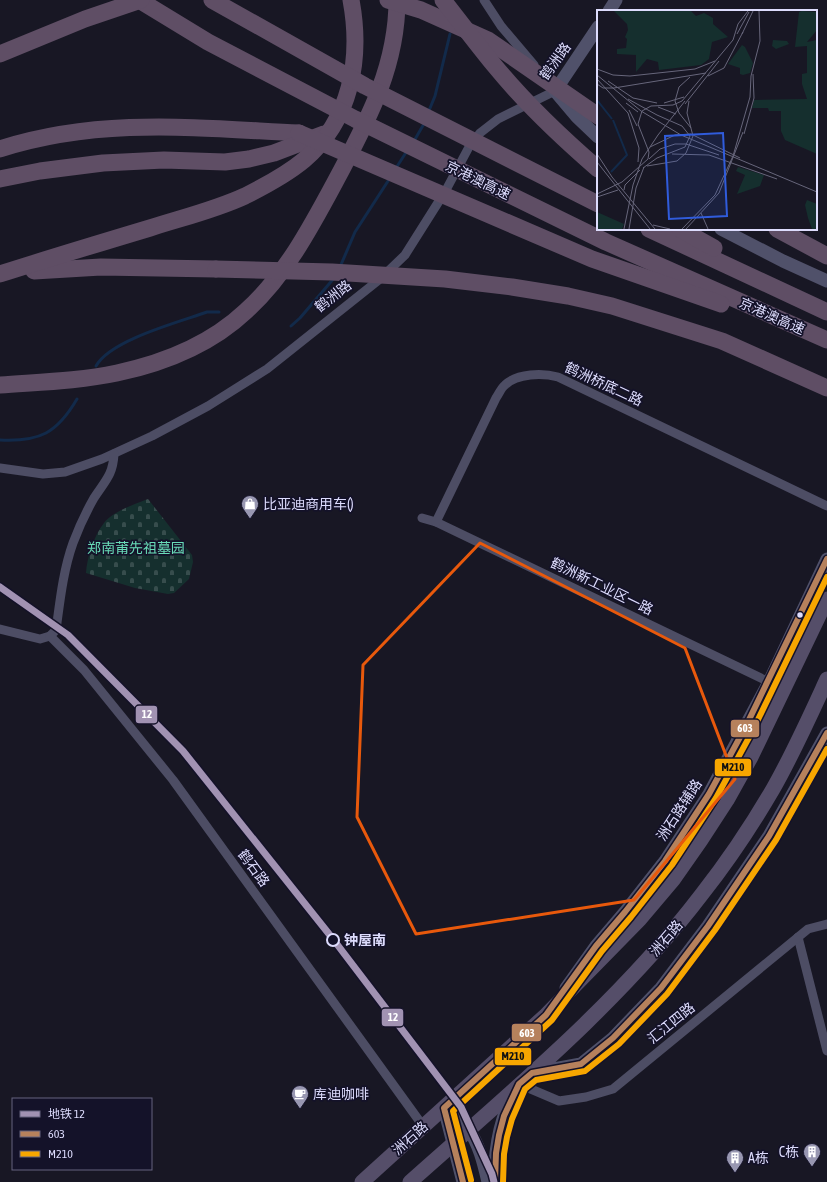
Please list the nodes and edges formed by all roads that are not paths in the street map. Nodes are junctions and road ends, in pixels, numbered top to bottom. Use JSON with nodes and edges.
{"nodes":[{"id":1,"x":140,"y":0,"type":"edge"},
{"id":2,"x":212,"y":0,"type":"edge"},
{"id":3,"x":352,"y":0,"type":"edge"},
{"id":4,"x":388,"y":0,"type":"edge"},
{"id":5,"x":397,"y":0,"type":"edge"},
{"id":6,"x":443,"y":0,"type":"edge"},
{"id":7,"x":484,"y":0,"type":"edge"},
{"id":8,"x":616,"y":0,"type":"edge"},
{"id":9,"x":610,"y":10,"type":"edge"},
{"id":10,"x":597,"y":28,"type":"edge"},
{"id":11,"x":0,"y":54,"type":"edge"},
{"id":12,"x":555,"y":91,"type":"junction"},
{"id":13,"x":597,"y":115,"type":"edge"},
{"id":14,"x":328,"y":133,"type":"junction"},
{"id":15,"x":597,"y":136,"type":"edge"},
{"id":16,"x":0,"y":150,"type":"edge"},
{"id":17,"x":597,"y":168,"type":"edge"},
{"id":18,"x":0,"y":179,"type":"edge"},
{"id":19,"x":597,"y":203,"type":"edge"},
{"id":20,"x":651,"y":230,"type":"edge"},
{"id":21,"x":682,"y":230,"type":"edge"},
{"id":22,"x":723,"y":230,"type":"edge"},
{"id":23,"x":779,"y":230,"type":"edge"},
{"id":24,"x":827,"y":256,"type":"edge"},
{"id":25,"x":0,"y":274,"type":"edge"},
{"id":26,"x":827,"y":280,"type":"edge"},
{"id":27,"x":827,"y":301,"type":"edge"},
{"id":28,"x":827,"y":312,"type":"edge"},
{"id":29,"x":827,"y":341,"type":"edge"},
{"id":30,"x":0,"y":385,"type":"edge"},
{"id":31,"x":827,"y":388,"type":"edge"},
{"id":32,"x":114,"y":454,"type":"junction"},
{"id":33,"x":0,"y":468,"type":"edge"},
{"id":34,"x":827,"y":506,"type":"edge"},
{"id":35,"x":422,"y":518,"type":"dead end"},
{"id":36,"x":436,"y":522,"type":"junction"},
{"id":37,"x":827,"y":559,"type":"edge"},
{"id":38,"x":827,"y":599,"type":"edge"},
{"id":39,"x":796,"y":624,"type":"junction"},
{"id":40,"x":0,"y":629,"type":"edge"},
{"id":41,"x":50,"y":636,"type":"junction"},
{"id":42,"x":827,"y":679,"type":"edge"},
{"id":43,"x":769,"y":682,"type":"junction"},
{"id":44,"x":783,"y":692,"type":"junction"},
{"id":45,"x":827,"y":733,"type":"edge"},
{"id":46,"x":827,"y":924,"type":"edge"},
{"id":47,"x":798,"y":937,"type":"junction"},
{"id":48,"x":546,"y":1015,"type":"junction"},
{"id":49,"x":827,"y":1051,"type":"edge"},
{"id":50,"x":532,"y":1073,"type":"junction"},
{"id":51,"x":519,"y":1084,"type":"junction"},
{"id":52,"x":444,"y":1108,"type":"junction"},
{"id":53,"x":423,"y":1126,"type":"junction"},
{"id":54,"x":468,"y":1130,"type":"junction"},
{"id":55,"x":453,"y":1143,"type":"junction"},
{"id":56,"x":362,"y":1182,"type":"edge"},
{"id":57,"x":410,"y":1182,"type":"edge"},
{"id":58,"x":463,"y":1182,"type":"edge"},
{"id":59,"x":488,"y":1182,"type":"edge"},
{"id":60,"x":495,"y":1182,"type":"edge"}],
"edges":[{"from":1,"to":11,"type":"highway","bridge":true},
{"from":1,"to":29,"type":"highway","name":"京港澳高速","bridge":true},
{"from":2,"to":19,"type":"highway","bridge":true},
{"from":3,"to":14,"type":"highway"},
{"from":4,"to":13,"type":"highway","bridge":true},
{"from":5,"to":30,"type":"highway"},
{"from":6,"to":17,"type":"highway","bridge":true},
{"from":7,"to":12,"type":"street"},
{"from":8,"to":9,"type":"main road"},
{"from":10,"to":12,"type":"main road","name":"鹤洲路"},
{"from":12,"to":15,"type":"main road"},
{"from":12,"to":32,"type":"street","name":"鹤洲路"},
{"from":14,"to":18,"type":"highway"},
{"from":14,"to":25,"type":"highway"},
{"from":16,"to":29,"type":"highway","bridge":true},
{"from":20,"to":28,"type":"highway","name":"京港澳高速"},
{"from":21,"to":27,"type":"highway"},
{"from":22,"to":26,"type":"main road"},
{"from":23,"to":24,"type":"highway"},
{"from":25,"to":31,"type":"highway","bridge":true},
{"from":32,"to":33,"type":"street","name":"鹤洲路"},
{"from":32,"to":41,"type":"street"},
{"from":34,"to":36,"type":"street","name":"鹤洲桥底二路"},
{"from":35,"to":36,"type":"street","name":"鹤洲新工业区一路"},
{"from":36,"to":43,"type":"street","name":"鹤洲新工业区一路"},
{"from":37,"to":39,"type":"main road","name":"洲石路辅路"},
{"from":38,"to":44,"type":"main road","name":"洲石路"},
{"from":39,"to":43,"type":"main road","name":"洲石路辅路"},
{"from":39,"to":44,"type":"main road"},
{"from":40,"to":41,"type":"street"},
{"from":41,"to":53,"type":"street","name":"鹤石路"},
{"from":42,"to":50,"type":"main road","name":"洲石路"},
{"from":43,"to":48,"type":"main road","name":"洲石路辅路"},
{"from":44,"to":48,"type":"main road","name":"洲石路"},
{"from":45,"to":50,"type":"main road"},
{"from":46,"to":47,"type":"street","name":"汇江四路"},
{"from":47,"to":49,"type":"street"},
{"from":47,"to":51,"type":"street","name":"汇江四路"},
{"from":48,"to":52,"type":"main road","name":"洲石路"},
{"from":50,"to":51,"type":"main road","name":"洲石路"},
{"from":51,"to":54,"type":"main road","name":"洲石路"},
{"from":51,"to":60,"type":"main road"},
{"from":52,"to":53,"type":"main road","name":"洲石路"},
{"from":52,"to":54,"type":"main road"},
{"from":52,"to":55,"type":"main road"},
{"from":53,"to":56,"type":"main road","name":"洲石路"},
{"from":54,"to":55,"type":"main road","name":"洲石路"},
{"from":54,"to":59,"type":"main road"},
{"from":55,"to":57,"type":"main road","name":"洲石路"},
{"from":55,"to":58,"type":"main road"}]}
